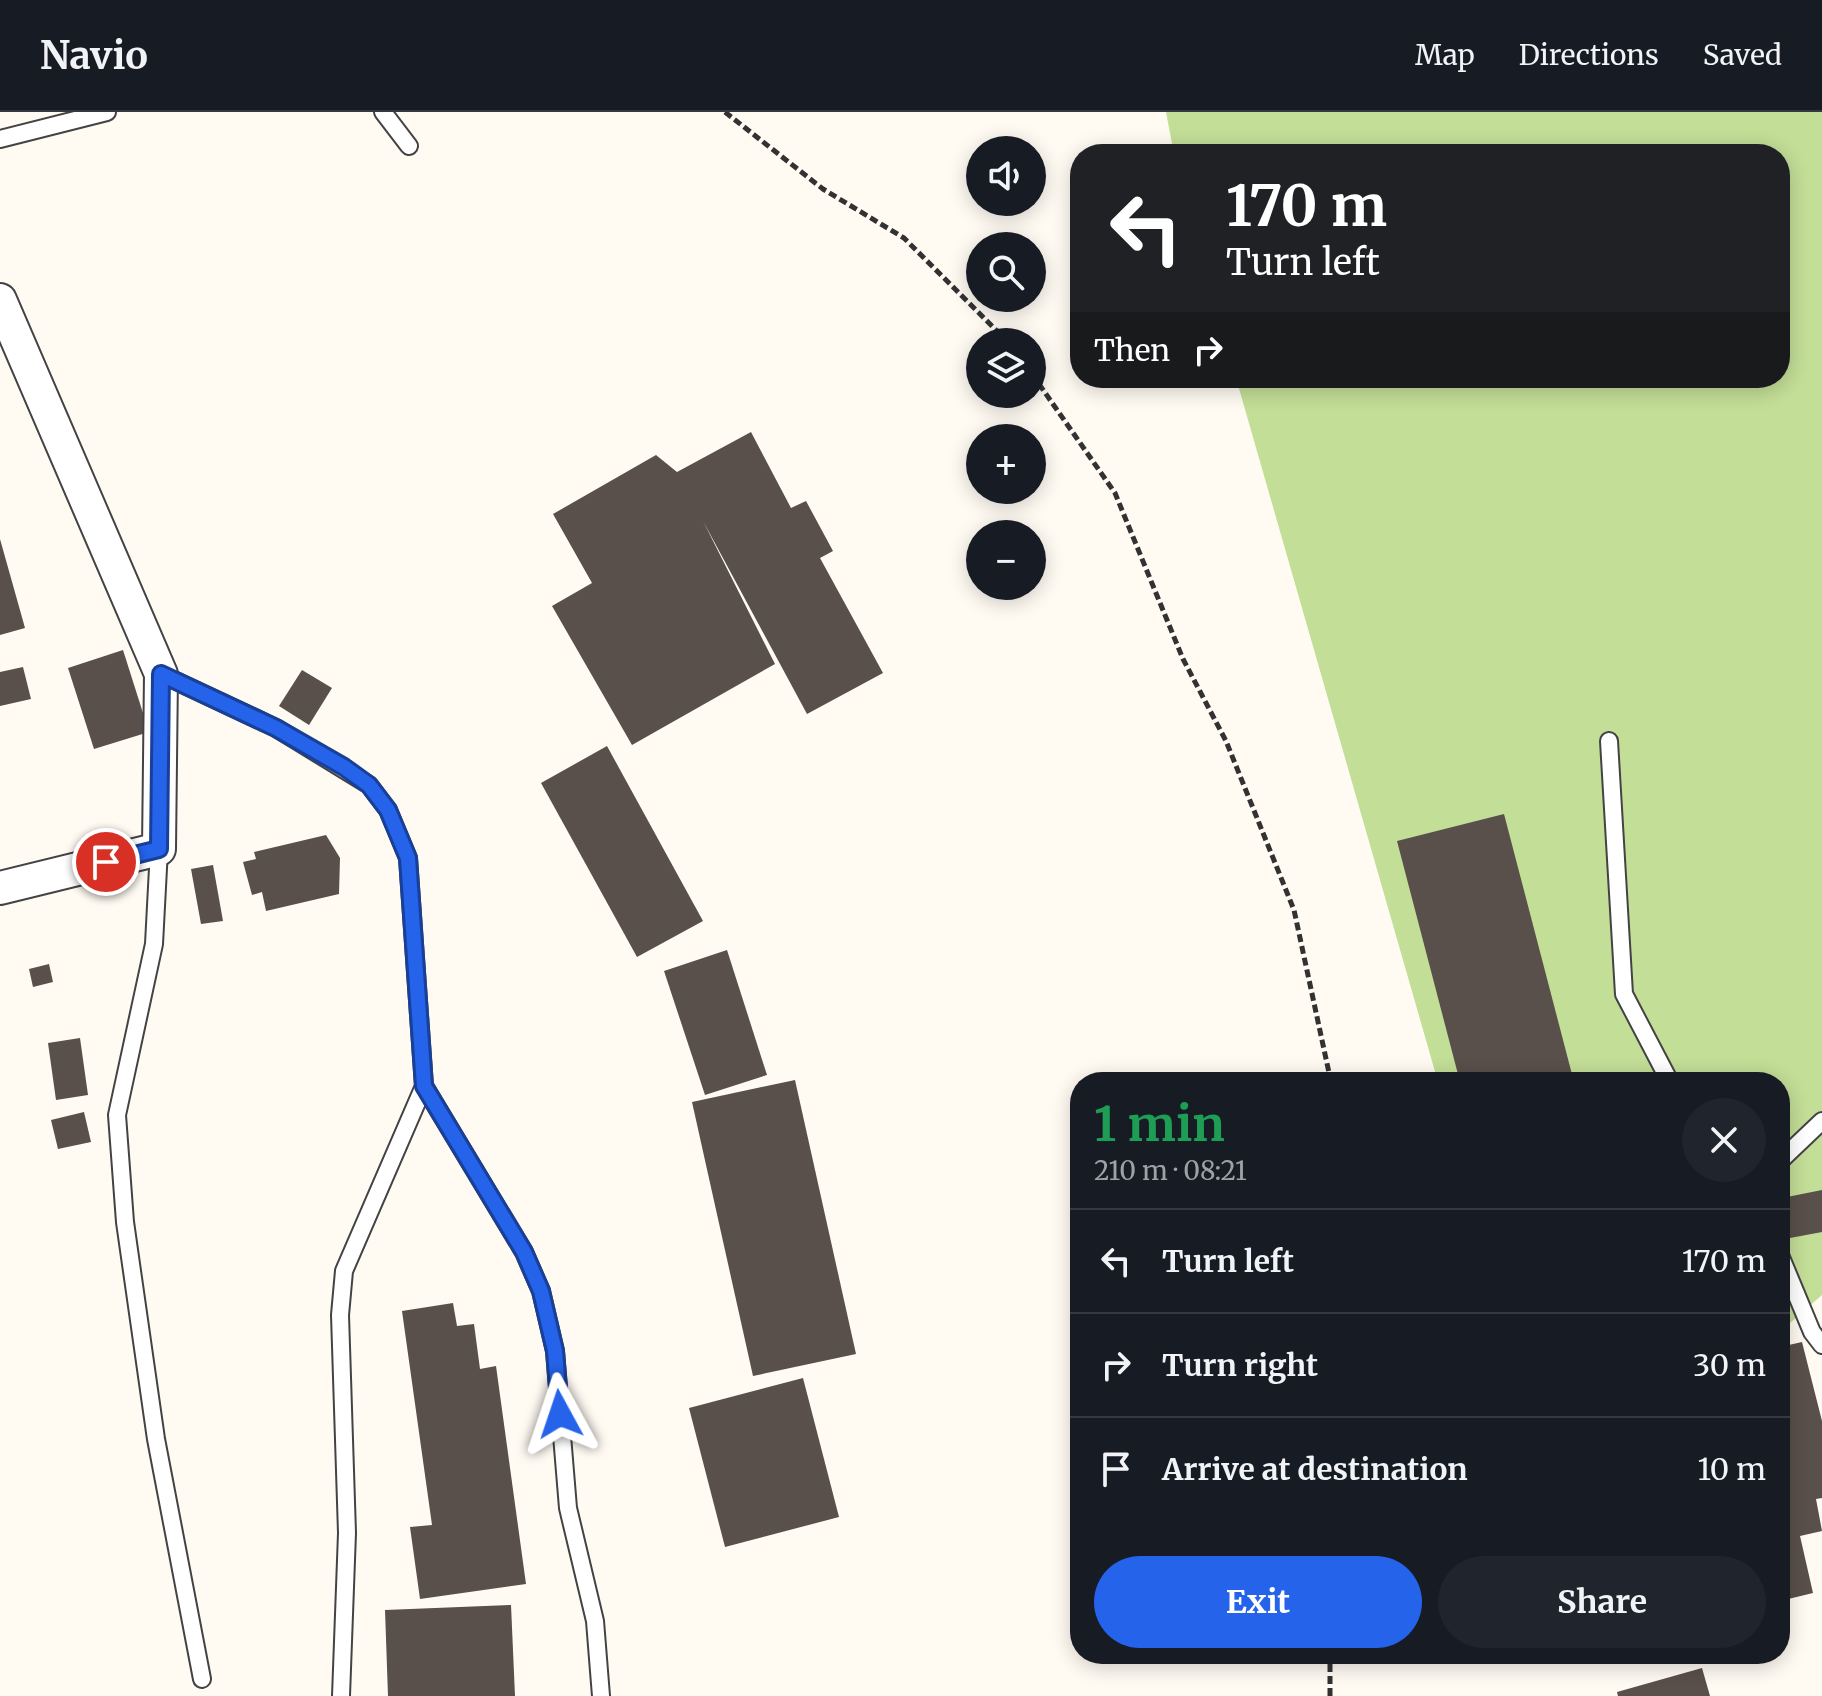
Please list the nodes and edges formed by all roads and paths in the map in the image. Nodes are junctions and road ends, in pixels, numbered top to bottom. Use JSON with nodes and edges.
{"nodes":[{"id":1,"x":107,"y":112,"type":"edge"},
{"id":2,"x":383,"y":112,"type":"edge"},
{"id":3,"x":725,"y":112,"type":"edge"},
{"id":4,"x":0,"y":139,"type":"edge"},
{"id":5,"x":409,"y":146,"type":"dead end"},
{"id":6,"x":0,"y":300,"type":"edge"},
{"id":7,"x":994,"y":328,"type":"edge"},
{"id":8,"x":1046,"y":394,"type":"edge"},
{"id":9,"x":161,"y":674,"type":"junction"},
{"id":10,"x":1609,"y":741,"type":"dead end"},
{"id":11,"x":159,"y":849,"type":"junction"},
{"id":12,"x":0,"y":888,"type":"edge"},
{"id":13,"x":1329,"y":1072,"type":"edge"},
{"id":14,"x":1665,"y":1072,"type":"edge"},
{"id":15,"x":424,"y":1086,"type":"junction"},
{"id":16,"x":1822,"y":1121,"type":"edge"},
{"id":17,"x":1790,"y":1151,"type":"edge"},
{"id":18,"x":1790,"y":1279,"type":"edge"},
{"id":19,"x":1822,"y":1345,"type":"edge"},
{"id":20,"x":1330,"y":1664,"type":"edge"},
{"id":21,"x":202,"y":1679,"type":"dead end"},
{"id":22,"x":341,"y":1696,"type":"edge"},
{"id":23,"x":601,"y":1696,"type":"edge"},
{"id":24,"x":1330,"y":1696,"type":"edge"}],
"edges":[{"from":1,"to":4,"type":"lane"},
{"from":2,"to":5,"type":"lane"},
{"from":3,"to":7,"type":"path"},
{"from":6,"to":9,"type":"street"},
{"from":8,"to":13,"type":"path"},
{"from":9,"to":11,"type":"street"},
{"from":9,"to":15,"type":"lane"},
{"from":10,"to":14,"type":"lane"},
{"from":11,"to":12,"type":"street"},
{"from":11,"to":21,"type":"lane"},
{"from":15,"to":22,"type":"lane"},
{"from":15,"to":23,"type":"lane"},
{"from":16,"to":17,"type":"lane"},
{"from":18,"to":19,"type":"lane"},
{"from":20,"to":24,"type":"path"}]}
